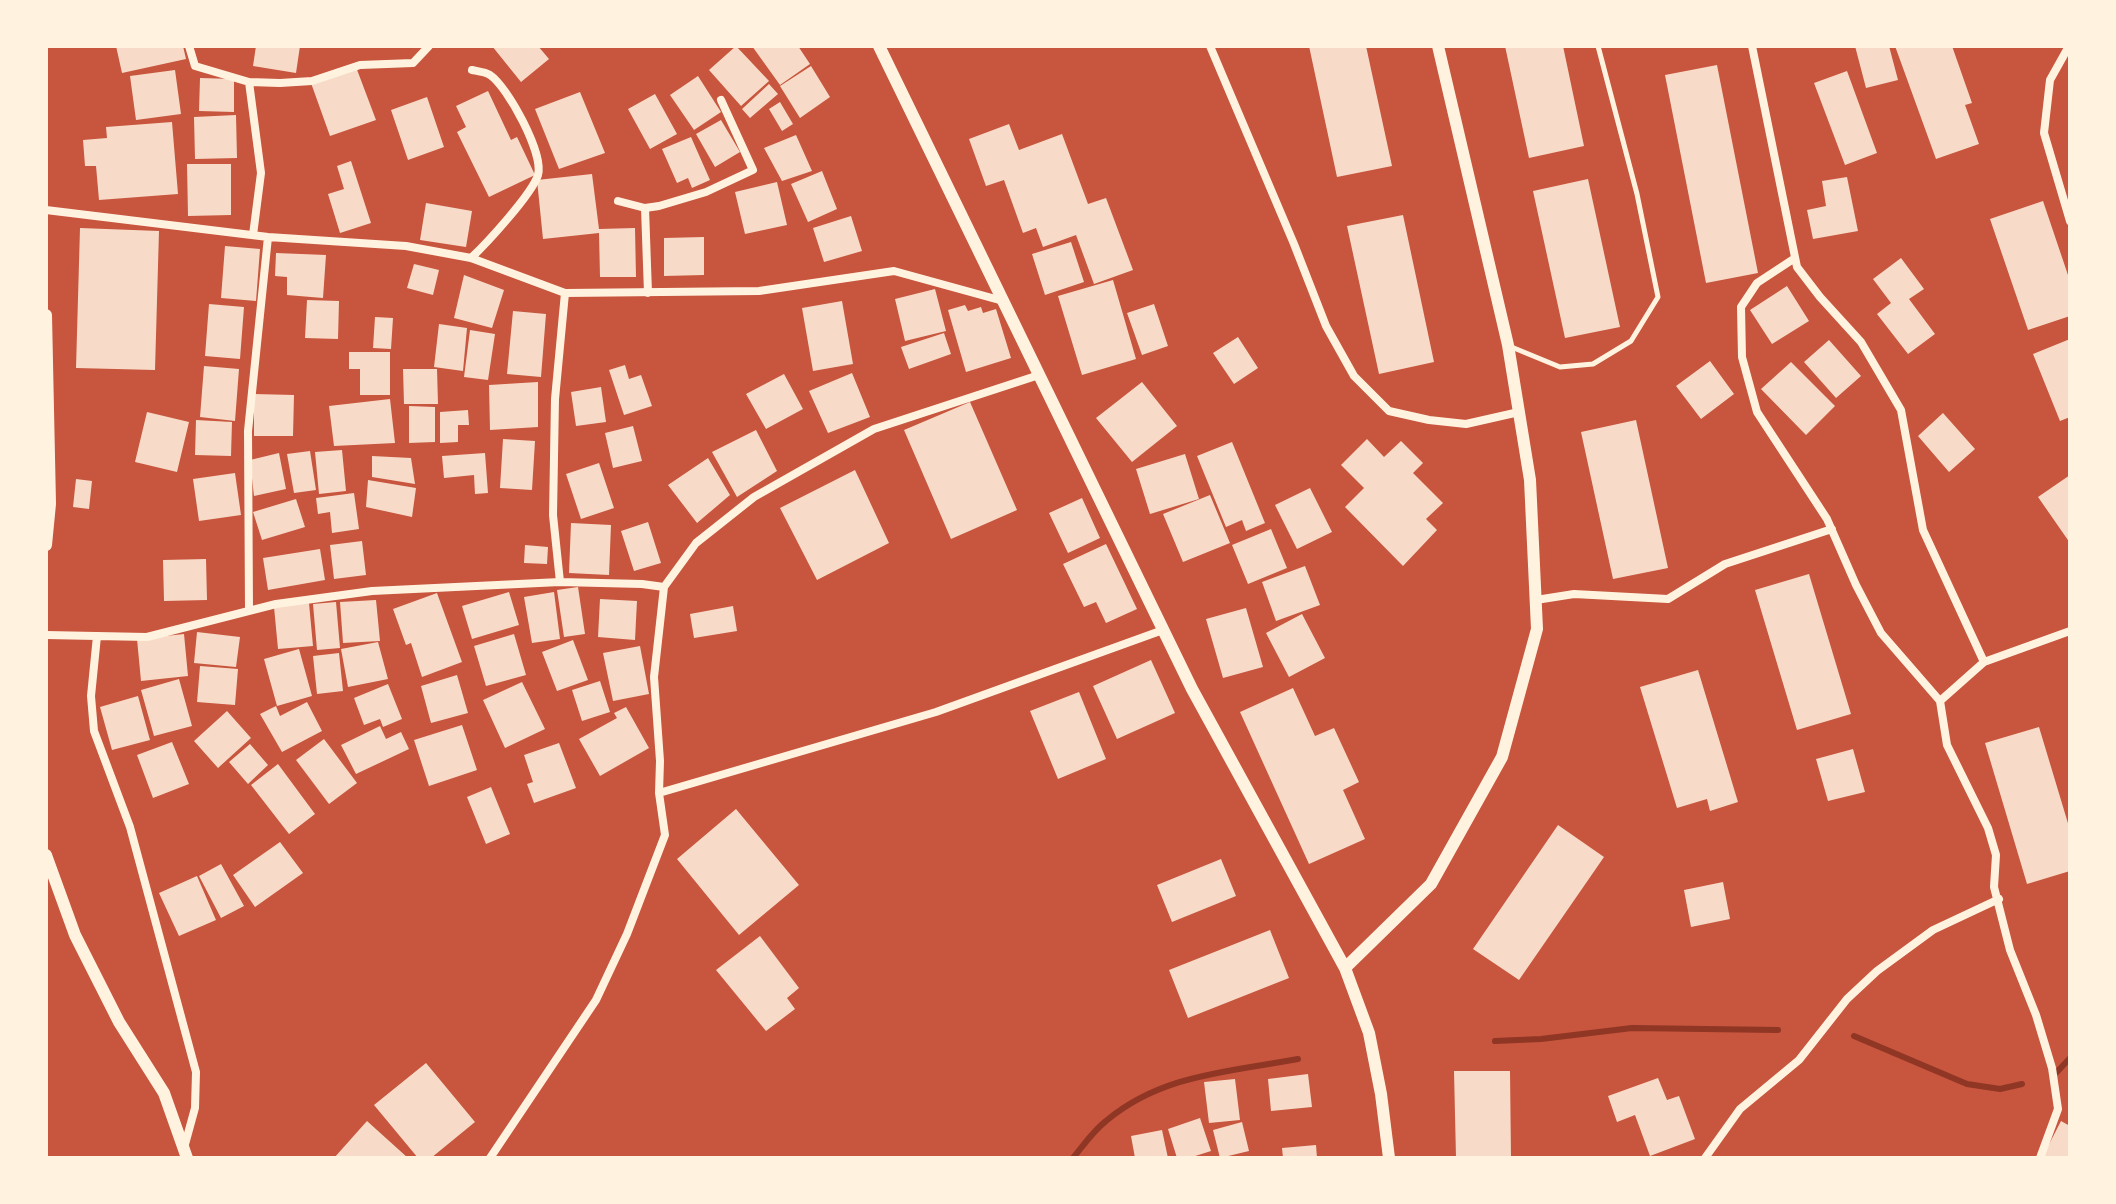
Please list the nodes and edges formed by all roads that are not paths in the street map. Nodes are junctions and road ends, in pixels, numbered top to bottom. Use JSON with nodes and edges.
{"nodes":[{"id":1,"x":189,"y":46,"type":"edge"},
{"id":2,"x":429,"y":46,"type":"edge"},
{"id":3,"x":879,"y":46,"type":"edge"},
{"id":4,"x":1210,"y":46,"type":"edge"},
{"id":5,"x":1438,"y":46,"type":"edge"},
{"id":6,"x":1598,"y":46,"type":"edge"},
{"id":7,"x":1752,"y":46,"type":"edge"},
{"id":8,"x":2069,"y":46,"type":"edge"},
{"id":9,"x":472,"y":70,"type":"dead end"},
{"id":10,"x":249,"y":82,"type":"junction"},
{"id":11,"x":721,"y":100,"type":"dead end"},
{"id":12,"x":618,"y":201,"type":"dead end"},
{"id":13,"x":645,"y":208,"type":"junction"},
{"id":14,"x":46,"y":210,"type":"edge"},
{"id":15,"x":2070,"y":221,"type":"edge"},
{"id":16,"x":253,"y":235,"type":"junction"},
{"id":17,"x":268,"y":237,"type":"junction"},
{"id":18,"x":471,"y":258,"type":"junction"},
{"id":19,"x":1795,"y":258,"type":"junction"},
{"id":20,"x":565,"y":293,"type":"junction"},
{"id":21,"x":648,"y":293,"type":"junction"},
{"id":22,"x":1003,"y":301,"type":"junction"},
{"id":23,"x":46,"y":315,"type":"edge"},
{"id":24,"x":1508,"y":345,"type":"junction"},
{"id":25,"x":1039,"y":375,"type":"junction"},
{"id":26,"x":1519,"y":412,"type":"junction"},
{"id":27,"x":48,"y":504,"type":"edge"},
{"id":28,"x":1832,"y":529,"type":"junction"},
{"id":29,"x":46,"y":545,"type":"edge"},
{"id":30,"x":560,"y":582,"type":"junction"},
{"id":31,"x":664,"y":587,"type":"junction"},
{"id":32,"x":1536,"y":600,"type":"junction"},
{"id":33,"x":249,"y":611,"type":"junction"},
{"id":34,"x":1163,"y":630,"type":"junction"},
{"id":35,"x":2070,"y":631,"type":"edge"},
{"id":36,"x":46,"y":635,"type":"edge"},
{"id":37,"x":97,"y":636,"type":"junction"},
{"id":38,"x":1984,"y":662,"type":"junction"},
{"id":39,"x":1940,"y":701,"type":"junction"},
{"id":40,"x":659,"y":793,"type":"junction"},
{"id":41,"x":46,"y":855,"type":"edge"},
{"id":42,"x":1999,"y":899,"type":"junction"},
{"id":43,"x":1345,"y":968,"type":"junction"},
{"id":44,"x":186,"y":1153,"type":"edge"},
{"id":45,"x":490,"y":1158,"type":"edge"},
{"id":46,"x":1389,"y":1158,"type":"edge"},
{"id":47,"x":1705,"y":1158,"type":"edge"},
{"id":48,"x":2040,"y":1158,"type":"edge"}],
"edges":[{"from":1,"to":10,"type":"street"},
{"from":2,"to":10,"type":"street"},
{"from":3,"to":22,"type":"street"},
{"from":4,"to":26,"type":"street"},
{"from":5,"to":24,"type":"street"},
{"from":6,"to":24,"type":"lane"},
{"from":7,"to":19,"type":"street"},
{"from":8,"to":15,"type":"street"},
{"from":9,"to":18,"type":"street"},
{"from":10,"to":16,"type":"street"},
{"from":11,"to":13,"type":"street"},
{"from":12,"to":13,"type":"street"},
{"from":13,"to":21,"type":"street"},
{"from":14,"to":16,"type":"street"},
{"from":16,"to":17,"type":"street"},
{"from":17,"to":18,"type":"street"},
{"from":17,"to":33,"type":"street"},
{"from":18,"to":20,"type":"street"},
{"from":19,"to":28,"type":"street"},
{"from":19,"to":38,"type":"street"},
{"from":20,"to":21,"type":"street"},
{"from":20,"to":30,"type":"street"},
{"from":21,"to":22,"type":"street"},
{"from":22,"to":25,"type":"street"},
{"from":23,"to":27,"type":"street"},
{"from":24,"to":26,"type":"street"},
{"from":25,"to":31,"type":"street"},
{"from":25,"to":34,"type":"street"},
{"from":26,"to":32,"type":"street"},
{"from":27,"to":29,"type":"street"},
{"from":28,"to":32,"type":"street"},
{"from":28,"to":39,"type":"street"},
{"from":30,"to":31,"type":"street"},
{"from":30,"to":33,"type":"street"},
{"from":31,"to":40,"type":"street"},
{"from":32,"to":43,"type":"street"},
{"from":33,"to":37,"type":"street"},
{"from":34,"to":40,"type":"street"},
{"from":34,"to":43,"type":"street"},
{"from":35,"to":38,"type":"street"},
{"from":36,"to":37,"type":"street"},
{"from":37,"to":44,"type":"street"},
{"from":38,"to":39,"type":"street"},
{"from":39,"to":42,"type":"street"},
{"from":40,"to":45,"type":"street"},
{"from":41,"to":44,"type":"street"},
{"from":42,"to":47,"type":"street"},
{"from":42,"to":48,"type":"street"},
{"from":43,"to":46,"type":"street"}]}
